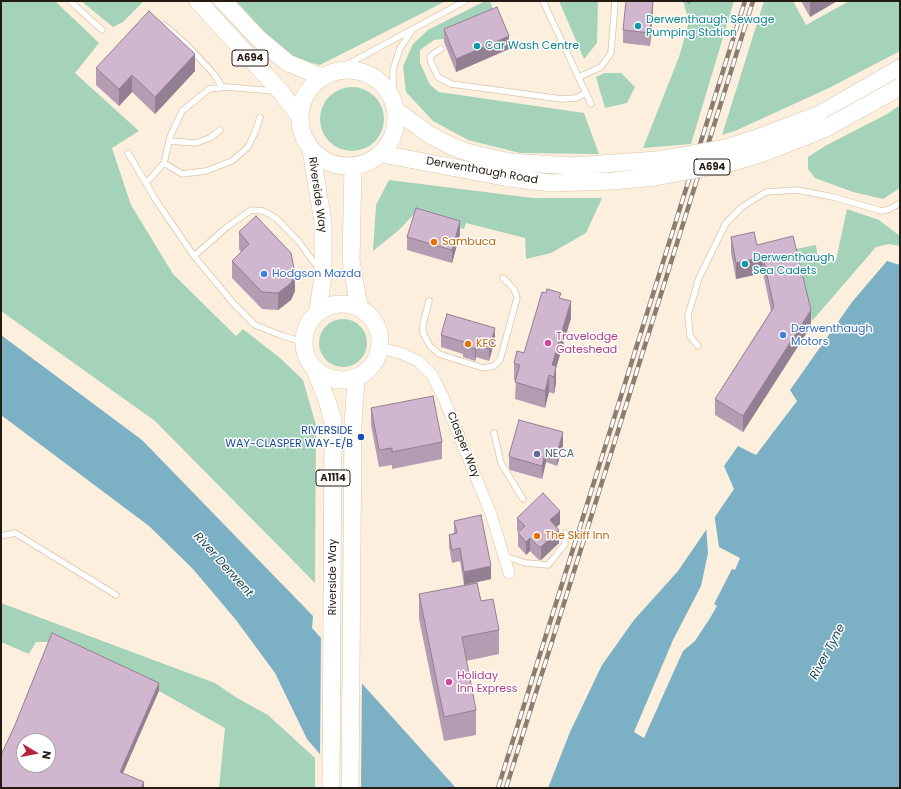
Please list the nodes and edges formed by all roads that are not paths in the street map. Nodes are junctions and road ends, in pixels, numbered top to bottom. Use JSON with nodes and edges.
{"nodes":[{"id":1,"x":70,"y":1,"type":"edge"},
{"id":2,"x":198,"y":1,"type":"edge"},
{"id":3,"x":223,"y":1,"type":"edge"},
{"id":4,"x":465,"y":1,"type":"edge"},
{"id":5,"x":543,"y":1,"type":"edge"},
{"id":6,"x":615,"y":1,"type":"edge"},
{"id":7,"x":158,"y":20,"type":"edge"},
{"id":8,"x":102,"y":30,"type":"dead end"},
{"id":9,"x":411,"y":32,"type":"junction"},
{"id":10,"x":441,"y":49,"type":"dead end"},
{"id":11,"x":337,"y":70,"type":"junction"},
{"id":12,"x":899,"y":70,"type":"edge"},
{"id":13,"x":322,"y":76,"type":"junction"},
{"id":14,"x":579,"y":77,"type":"junction"},
{"id":15,"x":224,"y":87,"type":"junction"},
{"id":16,"x":900,"y":87,"type":"edge"},
{"id":17,"x":281,"y":92,"type":"junction"},
{"id":18,"x":586,"y":93,"type":"junction"},
{"id":19,"x":395,"y":104,"type":"junction"},
{"id":20,"x":591,"y":104,"type":"dead end"},
{"id":21,"x":260,"y":117,"type":"dead end"},
{"id":22,"x":300,"y":117,"type":"junction"},
{"id":23,"x":220,"y":130,"type":"dead end"},
{"id":24,"x":169,"y":141,"type":"junction"},
{"id":25,"x":311,"y":150,"type":"junction"},
{"id":26,"x":128,"y":153,"type":"dead end"},
{"id":27,"x":382,"y":154,"type":"junction"},
{"id":28,"x":164,"y":164,"type":"junction"},
{"id":29,"x":353,"y":167,"type":"junction"},
{"id":30,"x":509,"y":170,"type":"junction"},
{"id":31,"x":146,"y":183,"type":"junction"},
{"id":32,"x":900,"y":203,"type":"edge"},
{"id":33,"x":194,"y":256,"type":"junction"},
{"id":34,"x":323,"y":275,"type":"junction"},
{"id":35,"x":503,"y":278,"type":"dead end"},
{"id":36,"x":429,"y":301,"type":"dead end"},
{"id":37,"x":359,"y":307,"type":"junction"},
{"id":38,"x":318,"y":311,"type":"junction"},
{"id":39,"x":303,"y":342,"type":"junction"},
{"id":40,"x":698,"y":346,"type":"dead end"},
{"id":41,"x":380,"y":348,"type":"junction"},
{"id":42,"x":315,"y":370,"type":"junction"},
{"id":43,"x":356,"y":379,"type":"junction"},
{"id":44,"x":494,"y":433,"type":"dead end"},
{"id":45,"x":523,"y":499,"type":"dead end"},
{"id":46,"x":565,"y":533,"type":"dead end"},
{"id":47,"x":1,"y":536,"type":"edge"},
{"id":48,"x":504,"y":556,"type":"junction"},
{"id":49,"x":509,"y":573,"type":"dead end"},
{"id":50,"x":116,"y":595,"type":"dead end"},
{"id":51,"x":331,"y":788,"type":"edge"},
{"id":52,"x":350,"y":788,"type":"edge"}],
"edges":[{"from":1,"to":8,"type":"lane"},
{"from":2,"to":17,"type":"main road","number":"A694"},
{"from":3,"to":13,"type":"main road","number":"A694"},
{"from":4,"to":9,"type":"lane"},
{"from":5,"to":14,"type":"lane"},
{"from":6,"to":14,"type":"lane"},
{"from":7,"to":15,"type":"lane"},
{"from":9,"to":11,"type":"lane"},
{"from":9,"to":19,"type":"lane"},
{"from":10,"to":18,"type":"lane"},
{"from":11,"to":13,"type":"main road","number":"A694"},
{"from":11,"to":19,"type":"main road","number":"A694"},
{"from":12,"to":30,"type":"main road","number":"A694","bridge":true},
{"from":13,"to":22,"type":"main road","number":"A694"},
{"from":14,"to":18,"type":"lane"},
{"from":15,"to":17,"type":"lane"},
{"from":15,"to":24,"type":"lane"},
{"from":16,"to":30,"type":"main road","name":"Derwenthaugh Road","number":"A694","bridge":true},
{"from":17,"to":22,"type":"main road","number":"A694"},
{"from":18,"to":20,"type":"lane"},
{"from":19,"to":27,"type":"main road"},
{"from":19,"to":30,"type":"main road","number":"A694"},
{"from":21,"to":28,"type":"lane"},
{"from":22,"to":25,"type":"main road","number":"A694"},
{"from":23,"to":24,"type":"lane"},
{"from":24,"to":28,"type":"lane"},
{"from":25,"to":29,"type":"main road","number":"A694"},
{"from":25,"to":34,"type":"main road","name":"Riverside Way"},
{"from":26,"to":31,"type":"lane"},
{"from":27,"to":29,"type":"main road","number":"A694"},
{"from":27,"to":30,"type":"main road","name":"Derwenthaugh Road","number":"A694"},
{"from":28,"to":31,"type":"lane"},
{"from":29,"to":37,"type":"main road"},
{"from":31,"to":33,"type":"lane"},
{"from":32,"to":40,"type":"lane"},
{"from":33,"to":34,"type":"lane"},
{"from":33,"to":39,"type":"lane"},
{"from":34,"to":38,"type":"main road","name":"Riverside Way"},
{"from":35,"to":36,"type":"lane"},
{"from":37,"to":38,"type":"main road"},
{"from":37,"to":41,"type":"main road"},
{"from":38,"to":39,"type":"main road"},
{"from":39,"to":42,"type":"main road","number":"A1114"},
{"from":41,"to":43,"type":"main road"},
{"from":41,"to":48,"type":"street","name":"Clasper Way"},
{"from":42,"to":43,"type":"main road"},
{"from":42,"to":51,"type":"main road","name":"Riverside Way","number":"A1114"},
{"from":43,"to":52,"type":"main road","name":"Riverside Way","number":"A1114"},
{"from":44,"to":45,"type":"lane"},
{"from":46,"to":48,"type":"lane"},
{"from":47,"to":50,"type":"lane"},
{"from":48,"to":49,"type":"street","name":"Clasper Way"}]}
